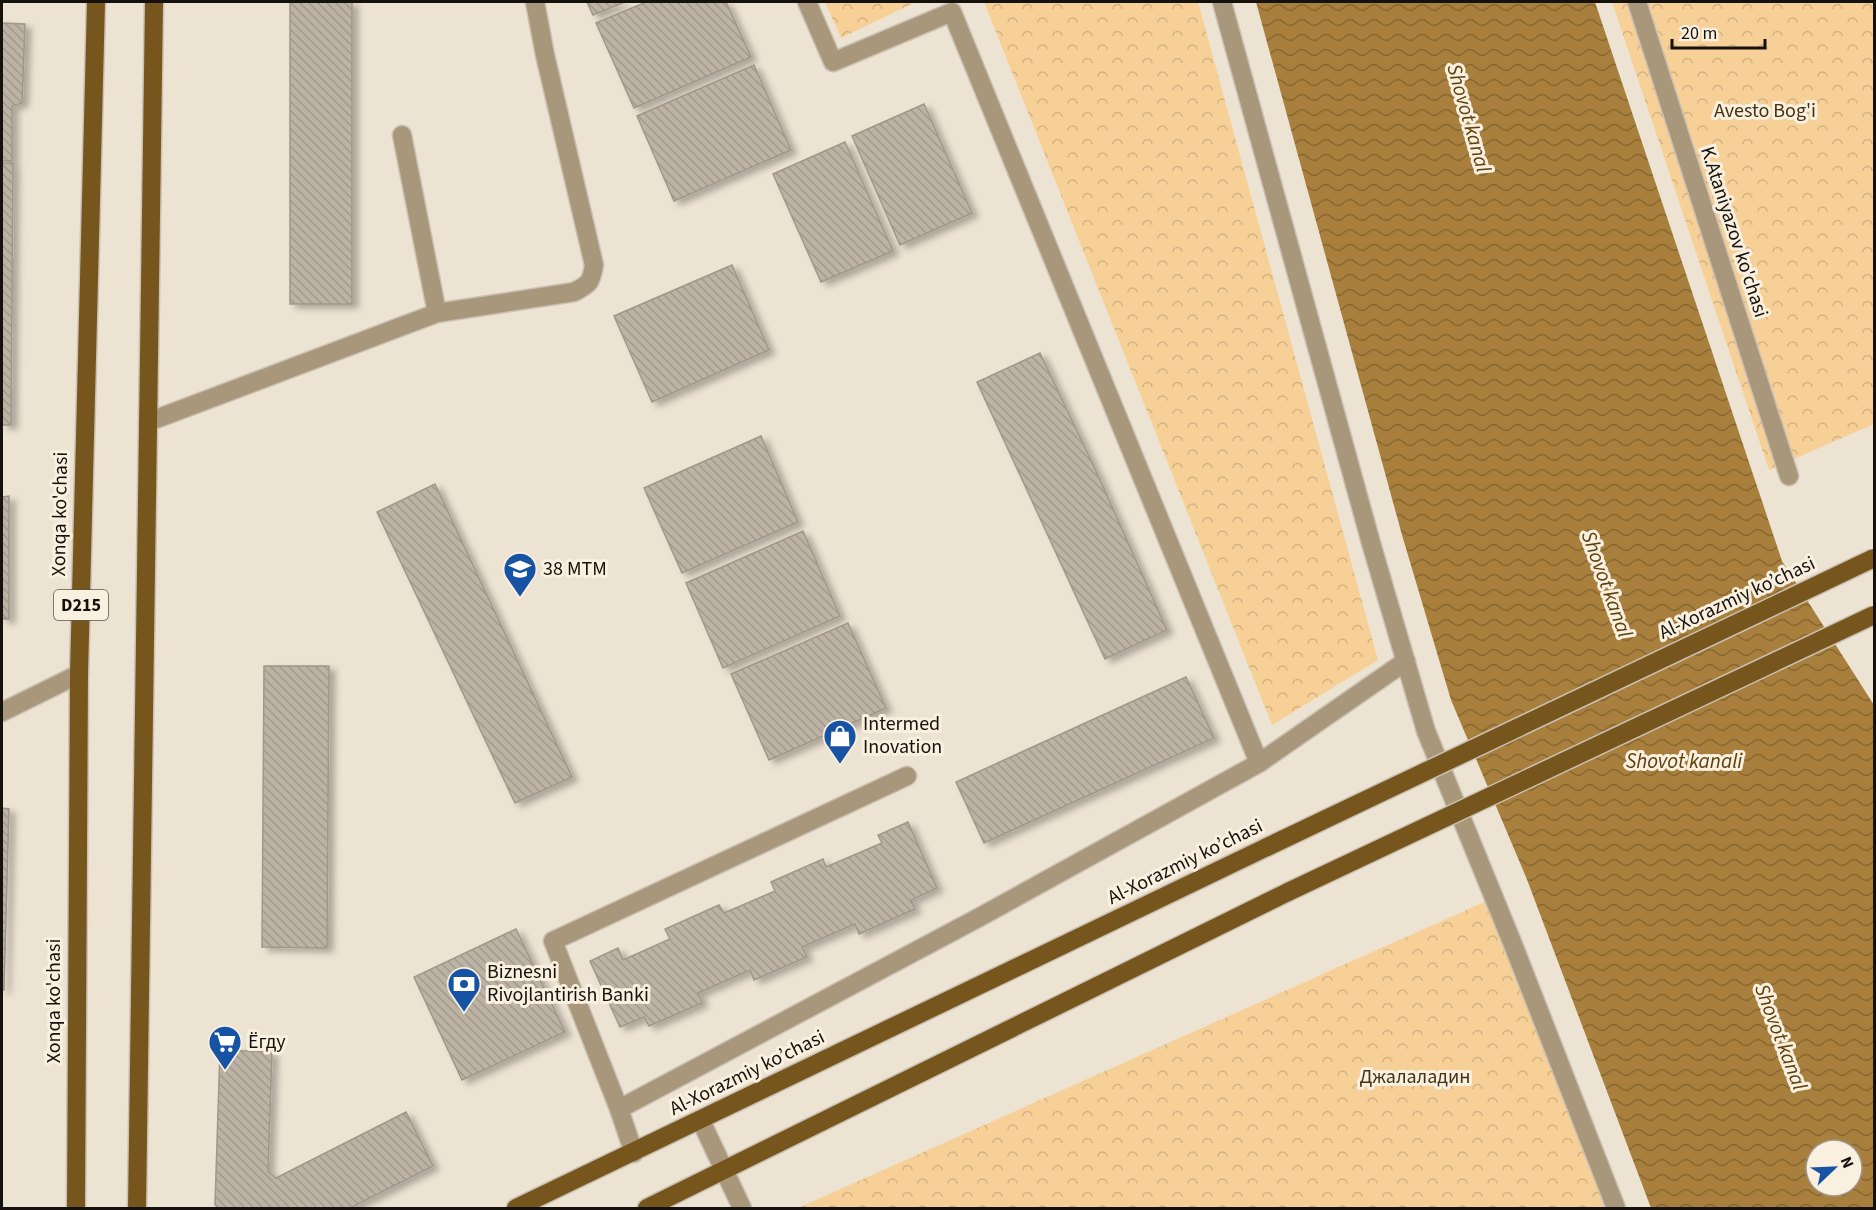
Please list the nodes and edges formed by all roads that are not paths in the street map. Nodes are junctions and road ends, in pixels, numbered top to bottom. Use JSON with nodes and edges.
{"nodes":[{"id":1,"x":96,"y":2,"type":"edge"},
{"id":2,"x":154,"y":2,"type":"edge"},
{"id":3,"x":535,"y":2,"type":"edge"},
{"id":4,"x":807,"y":2,"type":"edge"},
{"id":5,"x":1222,"y":2,"type":"edge"},
{"id":6,"x":1637,"y":2,"type":"edge"},
{"id":7,"x":402,"y":135,"type":"dead end"},
{"id":8,"x":437,"y":313,"type":"junction"},
{"id":9,"x":148,"y":422,"type":"junction"},
{"id":10,"x":1789,"y":476,"type":"dead end"},
{"id":11,"x":1875,"y":558,"type":"edge"},
{"id":12,"x":1875,"y":615,"type":"edge"},
{"id":13,"x":1406,"y":661,"type":"junction"},
{"id":14,"x":79,"y":674,"type":"junction"},
{"id":15,"x":2,"y":712,"type":"edge"},
{"id":16,"x":1259,"y":763,"type":"junction"},
{"id":17,"x":907,"y":776,"type":"dead end"},
{"id":18,"x":619,"y":1109,"type":"junction"},
{"id":19,"x":701,"y":1121,"type":"junction"},
{"id":20,"x":633,"y":1153,"type":"junction"},
{"id":21,"x":726,"y":1170,"type":"junction"},
{"id":22,"x":76,"y":1209,"type":"edge"},
{"id":23,"x":137,"y":1209,"type":"edge"},
{"id":24,"x":516,"y":1209,"type":"edge"},
{"id":25,"x":647,"y":1209,"type":"edge"},
{"id":26,"x":742,"y":1209,"type":"edge"},
{"id":27,"x":1616,"y":1209,"type":"edge"}],
"edges":[{"from":1,"to":14,"type":"main road","name":"Xonqa ko'chasi","number":"D215"},
{"from":2,"to":9,"type":"main road"},
{"from":3,"to":8,"type":"street"},
{"from":4,"to":16,"type":"street"},
{"from":5,"to":13,"type":"street"},
{"from":6,"to":10,"type":"street","name":"K.Ataniyazov ko'chasi"},
{"from":7,"to":8,"type":"street"},
{"from":8,"to":9,"type":"street"},
{"from":9,"to":23,"type":"main road"},
{"from":11,"to":19,"type":"main road","name":"Al-Xorazmiy ko’chasi","bridge":true},
{"from":12,"to":21,"type":"main road","bridge":true},
{"from":13,"to":16,"type":"street"},
{"from":13,"to":27,"type":"street"},
{"from":14,"to":15,"type":"street"},
{"from":14,"to":22,"type":"main road","name":"Xonqa ko'chasi","number":"D215"},
{"from":16,"to":18,"type":"street"},
{"from":17,"to":18,"type":"street"},
{"from":18,"to":20,"type":"street"},
{"from":19,"to":20,"type":"main road","name":"Al-Xorazmiy ko’chasi"},
{"from":19,"to":21,"type":"street"},
{"from":20,"to":24,"type":"main road","name":"Al-Xorazmiy ko’chasi"},
{"from":21,"to":25,"type":"main road"},
{"from":21,"to":26,"type":"street"}]}
